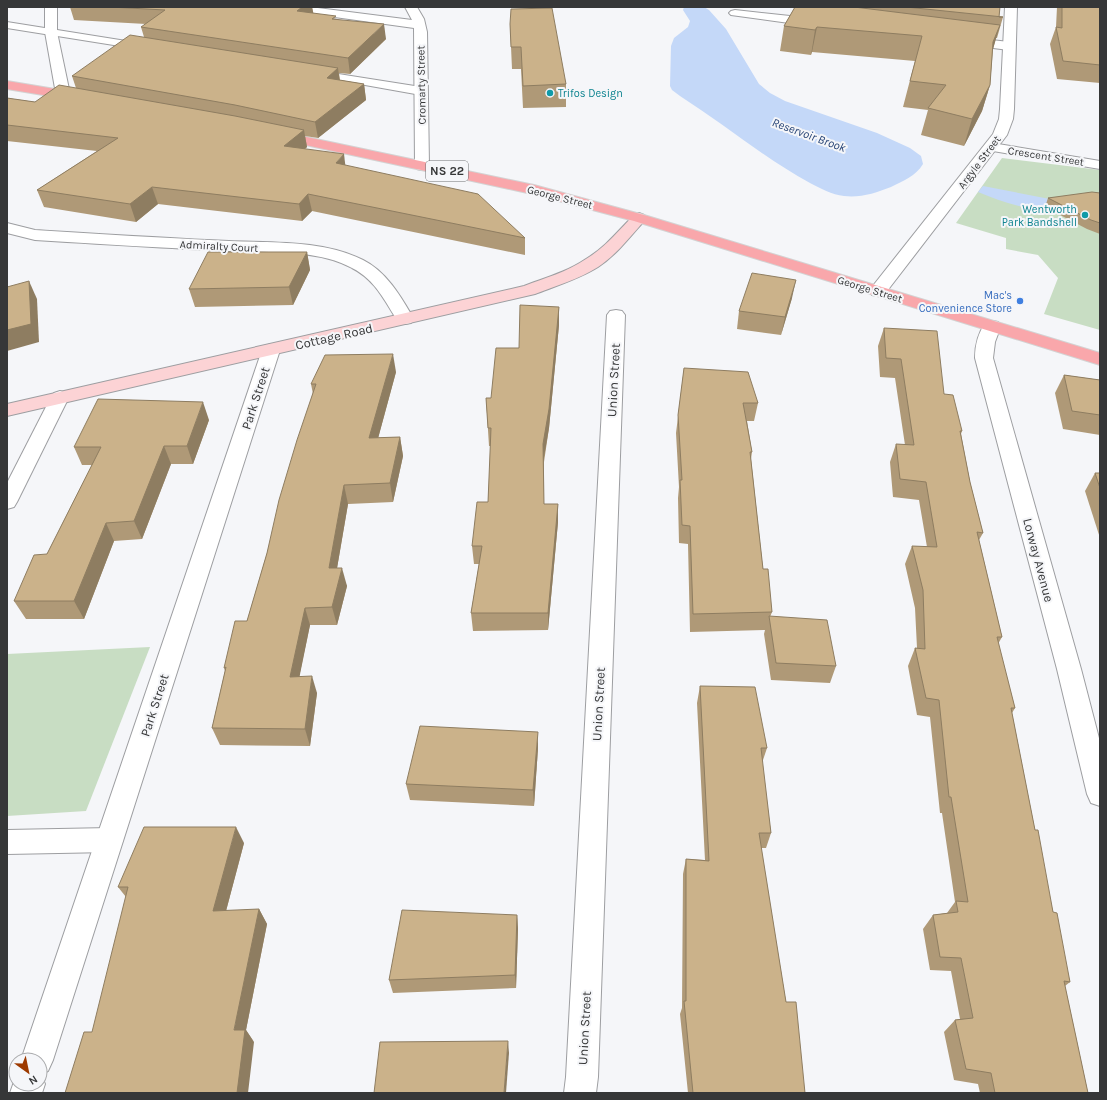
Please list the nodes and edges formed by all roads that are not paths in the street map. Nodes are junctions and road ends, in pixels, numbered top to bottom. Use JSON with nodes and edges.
{"nodes":[{"id":1,"x":50,"y":7,"type":"edge"},
{"id":2,"x":284,"y":7,"type":"edge"},
{"id":3,"x":411,"y":7,"type":"edge"},
{"id":4,"x":1010,"y":7,"type":"edge"},
{"id":5,"x":735,"y":13,"type":"dead end"},
{"id":6,"x":829,"y":24,"type":"edge"},
{"id":7,"x":7,"y":25,"type":"edge"},
{"id":8,"x":420,"y":25,"type":"junction"},
{"id":9,"x":51,"y":32,"type":"junction"},
{"id":10,"x":954,"y":40,"type":"edge"},
{"id":11,"x":1009,"y":46,"type":"junction"},
{"id":12,"x":153,"y":48,"type":"edge"},
{"id":13,"x":303,"y":71,"type":"edge"},
{"id":14,"x":7,"y":84,"type":"edge"},
{"id":15,"x":421,"y":91,"type":"junction"},
{"id":16,"x":63,"y":94,"type":"junction"},
{"id":17,"x":93,"y":100,"type":"edge"},
{"id":18,"x":261,"y":132,"type":"edge"},
{"id":19,"x":992,"y":147,"type":"junction"},
{"id":20,"x":1100,"y":164,"type":"edge"},
{"id":21,"x":422,"y":166,"type":"junction"},
{"id":22,"x":639,"y":218,"type":"junction"},
{"id":23,"x":7,"y":228,"type":"edge"},
{"id":24,"x":878,"y":291,"type":"junction"},
{"id":25,"x":616,"y":315,"type":"dead end"},
{"id":26,"x":405,"y":319,"type":"junction"},
{"id":27,"x":992,"y":326,"type":"junction"},
{"id":28,"x":270,"y":350,"type":"junction"},
{"id":29,"x":1100,"y":359,"type":"edge"},
{"id":30,"x":60,"y":397,"type":"junction"},
{"id":31,"x":7,"y":410,"type":"edge"},
{"id":32,"x":7,"y":502,"type":"edge"},
{"id":33,"x":1100,"y":794,"type":"edge"},
{"id":34,"x":110,"y":840,"type":"junction"},
{"id":35,"x":7,"y":842,"type":"edge"},
{"id":36,"x":40,"y":1052,"type":"edge"},
{"id":37,"x":580,"y":1093,"type":"edge"}],
"edges":[{"from":1,"to":9,"type":"street"},
{"from":2,"to":8,"type":"street"},
{"from":3,"to":8,"type":"street","name":"Cromarty Street"},
{"from":4,"to":11,"type":"street","name":"Argyle Street"},
{"from":5,"to":6,"type":"street"},
{"from":7,"to":9,"type":"lane"},
{"from":8,"to":15,"type":"street","name":"Cromarty Street"},
{"from":9,"to":12,"type":"lane"},
{"from":9,"to":16,"type":"street"},
{"from":10,"to":11,"type":"street"},
{"from":11,"to":19,"type":"street","name":"Argyle Street"},
{"from":13,"to":15,"type":"lane"},
{"from":14,"to":16,"type":"main road"},
{"from":15,"to":21,"type":"street","name":"Cromarty Street"},
{"from":16,"to":17,"type":"main road"},
{"from":18,"to":21,"type":"main road","name":"George Street","number":"NS 22"},
{"from":19,"to":20,"type":"street","name":"Crescent Street"},
{"from":19,"to":24,"type":"street","name":"Argyle Street"},
{"from":21,"to":22,"type":"main road","name":"George Street","number":"NS 22"},
{"from":22,"to":24,"type":"main road","name":"George Street","number":"NS 22"},
{"from":22,"to":26,"type":"main road","name":"Cottage Road"},
{"from":23,"to":26,"type":"street","name":"Admiralty Court"},
{"from":24,"to":27,"type":"main road","name":"George Street","number":"NS 22"},
{"from":25,"to":37,"type":"street","name":"Union Street"},
{"from":26,"to":28,"type":"main road","name":"Cottage Road"},
{"from":27,"to":29,"type":"main road","name":"George Street","number":"NS 22"},
{"from":27,"to":33,"type":"street","name":"Lorway Avenue"},
{"from":28,"to":30,"type":"main road","name":"Cottage Road"},
{"from":28,"to":34,"type":"street","name":"Park Street"},
{"from":30,"to":31,"type":"main road","name":"Cottage Road"},
{"from":30,"to":32,"type":"lane"},
{"from":34,"to":35,"type":"lane"},
{"from":34,"to":36,"type":"street","name":"Park Street"}]}
